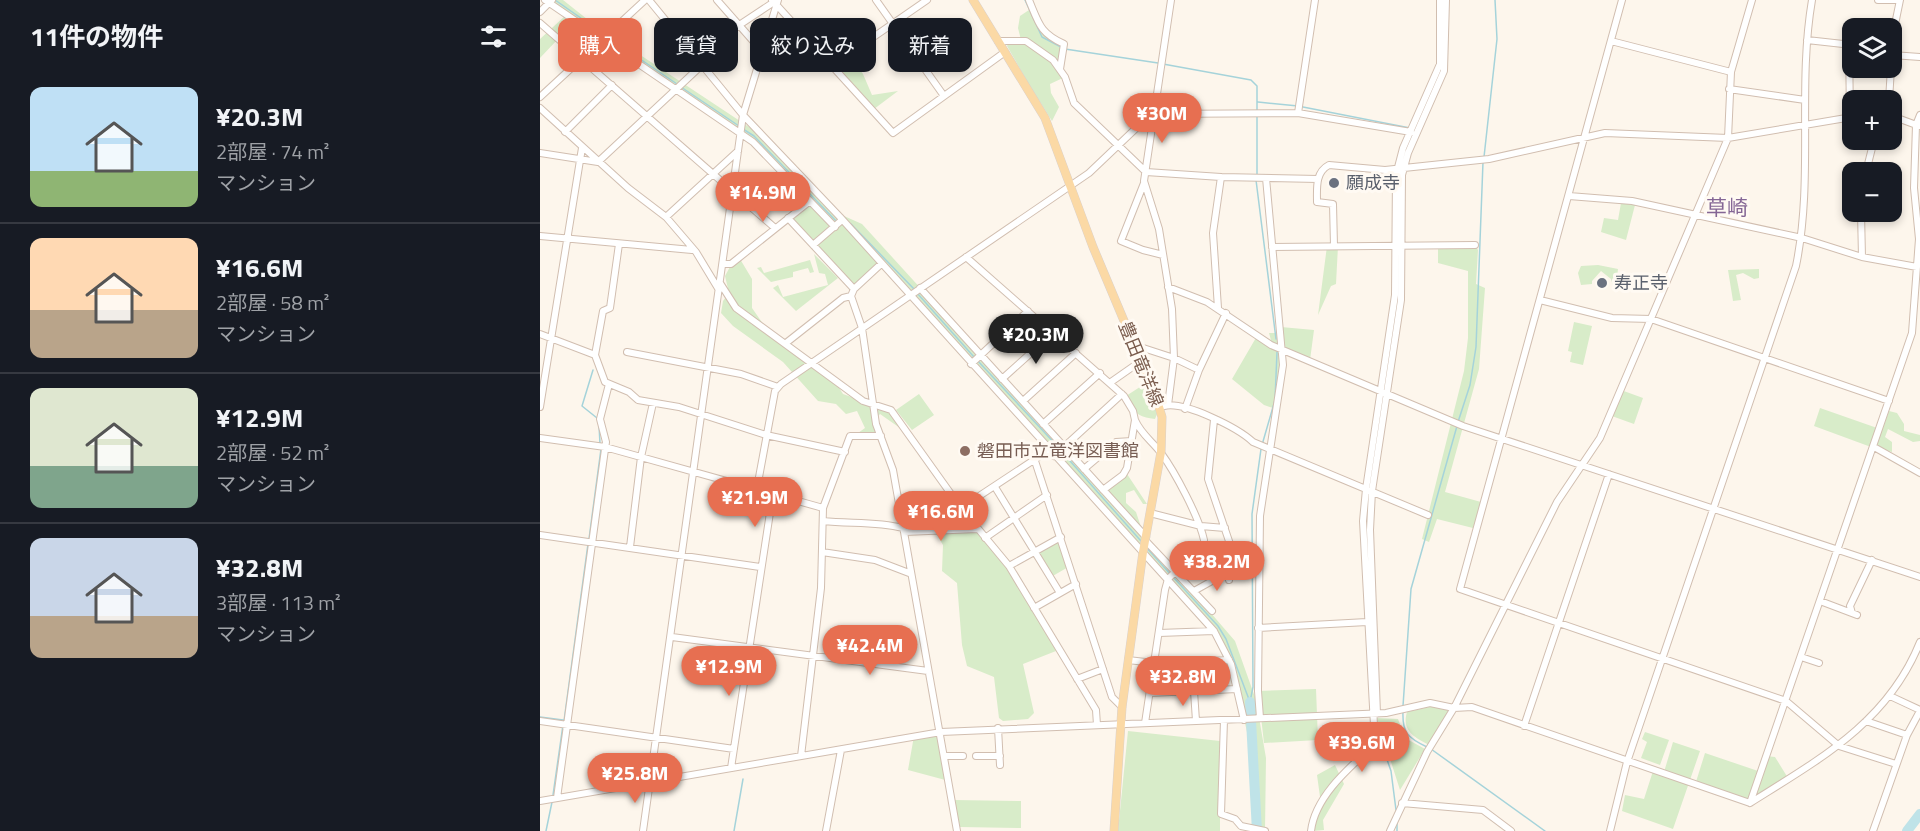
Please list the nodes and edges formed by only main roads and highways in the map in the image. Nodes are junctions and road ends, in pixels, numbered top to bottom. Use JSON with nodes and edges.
{"nodes":[{"id":1,"x":973,"y":0,"type":"edge"},
{"id":2,"x":1114,"y":831,"type":"edge"}],
"edges":[{"from":1,"to":2,"type":"main road","name":"豊田竜洋線"}]}
